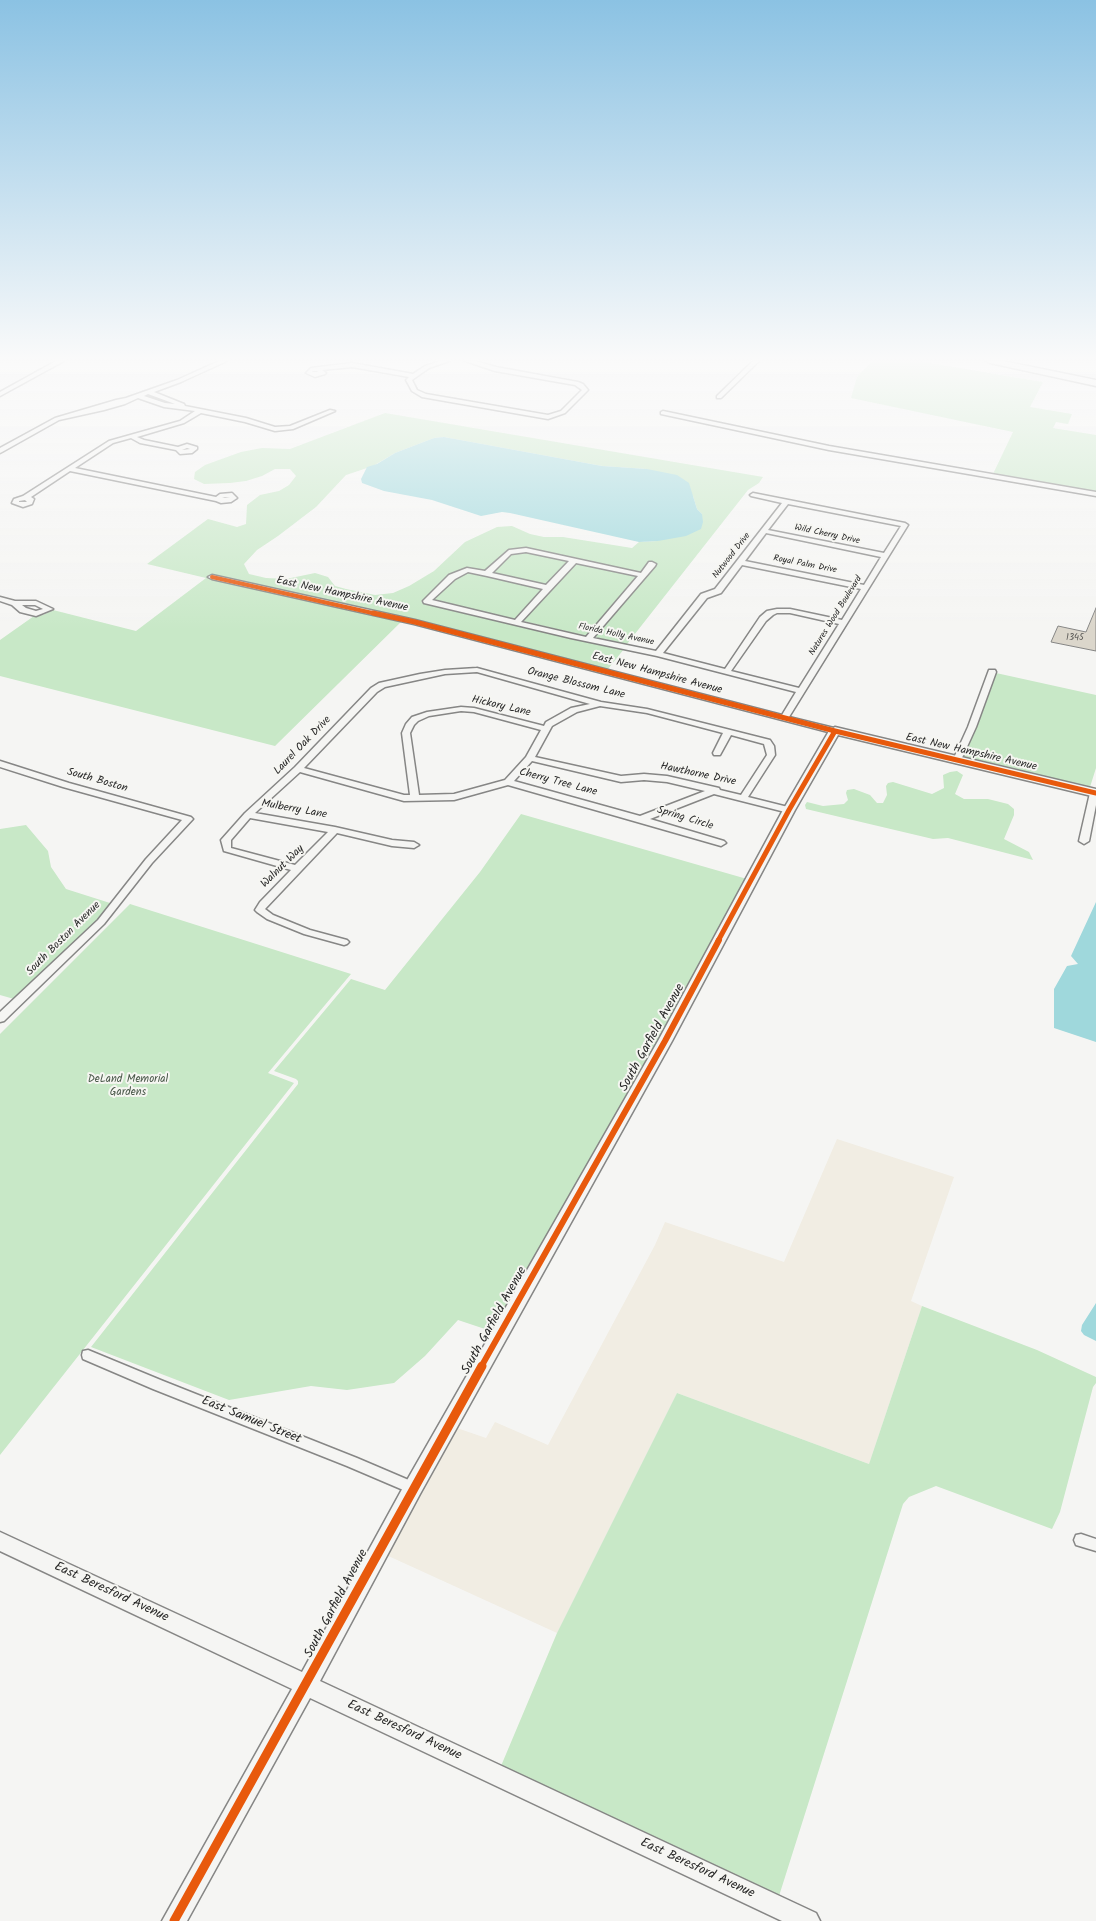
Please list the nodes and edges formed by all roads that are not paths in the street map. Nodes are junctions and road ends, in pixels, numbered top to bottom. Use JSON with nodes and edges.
{"nodes":[{"id":1,"x":97,"y":451,"type":"edge"},
{"id":2,"x":845,"y":451,"type":"edge"},
{"id":3,"x":68,"y":469,"type":"junction"},
{"id":4,"x":1096,"y":494,"type":"edge"},
{"id":5,"x":753,"y":495,"type":"dead end"},
{"id":6,"x":25,"y":498,"type":"dead end"},
{"id":7,"x":218,"y":499,"type":"dead end"},
{"id":8,"x":786,"y":502,"type":"junction"},
{"id":9,"x":764,"y":531,"type":"junction"},
{"id":10,"x":886,"y":556,"type":"junction"},
{"id":11,"x":574,"y":560,"type":"junction"},
{"id":12,"x":740,"y":562,"type":"junction"},
{"id":13,"x":652,"y":564,"type":"dead end"},
{"id":14,"x":487,"y":574,"type":"junction"},
{"id":15,"x":642,"y":575,"type":"junction"},
{"id":16,"x":212,"y":577,"type":"dead end"},
{"id":17,"x":548,"y":588,"type":"junction"},
{"id":18,"x":866,"y":588,"type":"junction"},
{"id":19,"x":0,"y":599,"type":"edge"},
{"id":20,"x":15,"y":603,"type":"dead end"},
{"id":21,"x":517,"y":622,"type":"junction"},
{"id":22,"x":844,"y":623,"type":"junction"},
{"id":23,"x":588,"y":638,"type":"junction"},
{"id":24,"x":658,"y":654,"type":"junction"},
{"id":25,"x":727,"y":671,"type":"junction"},
{"id":26,"x":992,"y":672,"type":"dead end"},
{"id":27,"x":420,"y":676,"type":"joint"},
{"id":28,"x":801,"y":691,"type":"junction"},
{"id":29,"x":600,"y":704,"type":"junction"},
{"id":30,"x":785,"y":718,"type":"junction"},
{"id":31,"x":546,"y":729,"type":"junction"},
{"id":32,"x":835,"y":731,"type":"junction"},
{"id":33,"x":728,"y":732,"type":"junction"},
{"id":34,"x":717,"y":753,"type":"dead end"},
{"id":35,"x":530,"y":758,"type":"junction"},
{"id":36,"x":957,"y":760,"type":"junction"},
{"id":37,"x":0,"y":764,"type":"edge"},
{"id":38,"x":298,"y":769,"type":"junction"},
{"id":39,"x":508,"y":782,"type":"junction"},
{"id":40,"x":716,"y":790,"type":"junction"},
{"id":41,"x":1095,"y":791,"type":"edge"},
{"id":42,"x":415,"y":798,"type":"junction"},
{"id":43,"x":743,"y":798,"type":"junction"},
{"id":44,"x":789,"y":810,"type":"junction"},
{"id":45,"x":248,"y":815,"type":"junction"},
{"id":46,"x":188,"y":819,"type":"joint"},
{"id":47,"x":641,"y":819,"type":"junction"},
{"id":48,"x":335,"y":830,"type":"junction"},
{"id":49,"x":1084,"y":841,"type":"dead end"},
{"id":50,"x":721,"y":843,"type":"dead end"},
{"id":51,"x":414,"y":846,"type":"dead end"},
{"id":52,"x":298,"y":869,"type":"junction"},
{"id":53,"x":344,"y":942,"type":"dead end"},
{"id":54,"x":0,"y":1018,"type":"edge"},
{"id":55,"x":88,"y":1355,"type":"dead end"},
{"id":56,"x":413,"y":1488,"type":"junction"},
{"id":57,"x":1082,"y":1540,"type":"dead end"},
{"id":58,"x":0,"y":1541,"type":"edge"},
{"id":59,"x":1096,"y":1545,"type":"edge"},
{"id":60,"x":306,"y":1685,"type":"junction"},
{"id":61,"x":174,"y":1921,"type":"edge"},
{"id":62,"x":808,"y":1921,"type":"edge"}],
"edges":[{"from":1,"to":3,"type":"street"},
{"from":2,"to":4,"type":"street"},
{"from":3,"to":6,"type":"street"},
{"from":3,"to":7,"type":"street"},
{"from":5,"to":8,"type":"street"},
{"from":8,"to":9,"type":"street","name":"Nutwood Drive"},
{"from":8,"to":10,"type":"street","name":"Natures Wood Boulevard"},
{"from":9,"to":10,"type":"street","name":"Wild Cherry Drive"},
{"from":9,"to":12,"type":"street","name":"Nutwood Drive"},
{"from":10,"to":18,"type":"street","name":"Natures Wood Boulevard"},
{"from":11,"to":14,"type":"street"},
{"from":11,"to":15,"type":"street"},
{"from":11,"to":17,"type":"street"},
{"from":12,"to":18,"type":"street","name":"Royal Palm Drive"},
{"from":12,"to":24,"type":"street","name":"Nutwood Drive"},
{"from":13,"to":15,"type":"street"},
{"from":14,"to":17,"type":"street"},
{"from":14,"to":21,"type":"street","name":"Florida Holly Avenue"},
{"from":15,"to":23,"type":"street"},
{"from":16,"to":30,"type":"street","name":"East New Hampshire Avenue"},
{"from":17,"to":21,"type":"street"},
{"from":18,"to":22,"type":"street","name":"Natures Wood Boulevard"},
{"from":19,"to":20,"type":"street"},
{"from":21,"to":23,"type":"street","name":"Florida Holly Avenue"},
{"from":22,"to":25,"type":"street"},
{"from":22,"to":28,"type":"street","name":"Natures Wood Boulevard"},
{"from":23,"to":24,"type":"street","name":"Florida Holly Avenue"},
{"from":24,"to":25,"type":"street","name":"Florida Holly Avenue"},
{"from":25,"to":28,"type":"street","name":"Florida Holly Avenue"},
{"from":26,"to":36,"type":"street"},
{"from":27,"to":29,"type":"street","name":"Orange Blossom Lane"},
{"from":27,"to":38,"type":"street","name":"Laurel Oak Drive"},
{"from":28,"to":30,"type":"street","name":"Natures Wood Boulevard"},
{"from":29,"to":31,"type":"street"},
{"from":29,"to":33,"type":"street","name":"Orange Blossom Lane"},
{"from":30,"to":32,"type":"street","name":"East New Hampshire Avenue"},
{"from":31,"to":35,"type":"street"},
{"from":31,"to":42,"type":"street","name":"Hickory Lane"},
{"from":32,"to":36,"type":"street","name":"East New Hampshire Avenue"},
{"from":32,"to":44,"type":"street","name":"South Garfield Avenue"},
{"from":33,"to":34,"type":"street"},
{"from":33,"to":43,"type":"street","name":"Orange Blossom Lane"},
{"from":35,"to":39,"type":"street"},
{"from":35,"to":40,"type":"street","name":"Hawthorne Drive"},
{"from":36,"to":41,"type":"street","name":"East New Hampshire Avenue"},
{"from":37,"to":46,"type":"street","name":"South Boston"},
{"from":38,"to":42,"type":"street","name":"Cherry Tree Lane"},
{"from":38,"to":45,"type":"street","name":"Laurel Oak Drive"},
{"from":39,"to":42,"type":"street","name":"Cherry Tree Lane"},
{"from":39,"to":47,"type":"street","name":"Cherry Tree Lane"},
{"from":40,"to":43,"type":"street","name":"Hawthorne Drive"},
{"from":40,"to":47,"type":"street"},
{"from":41,"to":49,"type":"street"},
{"from":43,"to":44,"type":"street","name":"Hawthorne Drive"},
{"from":44,"to":56,"type":"street","name":"South Garfield Avenue"},
{"from":45,"to":48,"type":"street","name":"Mulberry Lane"},
{"from":45,"to":52,"type":"street","name":"Laurel Oak Drive"},
{"from":46,"to":54,"type":"street","name":"South Boston Avenue"},
{"from":47,"to":50,"type":"street","name":"Spring Circle"},
{"from":48,"to":51,"type":"street"},
{"from":48,"to":52,"type":"street","name":"Walnut Way"},
{"from":52,"to":53,"type":"street","name":"Walnut Way"},
{"from":55,"to":56,"type":"street","name":"East Samuel Street"},
{"from":56,"to":60,"type":"street","name":"South Garfield Avenue"},
{"from":57,"to":59,"type":"street"},
{"from":58,"to":60,"type":"street","name":"East Beresford Avenue"},
{"from":60,"to":61,"type":"street","name":"South Garfield Avenue"},
{"from":60,"to":62,"type":"street","name":"East Beresford Avenue"}]}
